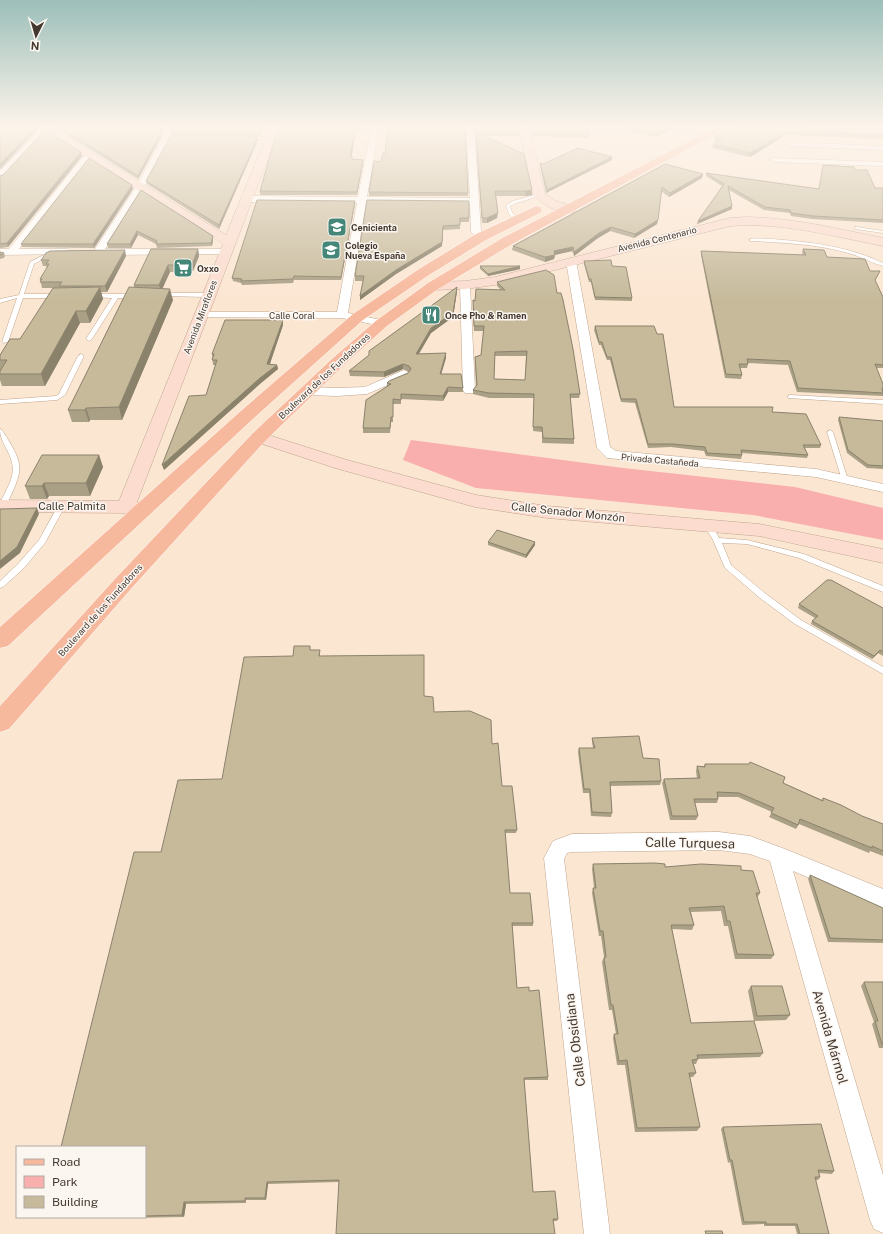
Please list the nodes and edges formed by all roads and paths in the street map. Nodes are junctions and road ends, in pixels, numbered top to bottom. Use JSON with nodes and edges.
{"nodes":[{"id":1,"x":65,"y":185,"type":"edge"},
{"id":2,"x":136,"y":185,"type":"edge"},
{"id":3,"x":252,"y":185,"type":"edge"},
{"id":4,"x":366,"y":185,"type":"edge"},
{"id":5,"x":473,"y":185,"type":"edge"},
{"id":6,"x":541,"y":185,"type":"edge"},
{"id":7,"x":616,"y":185,"type":"edge"},
{"id":8,"x":140,"y":187,"type":"junction"},
{"id":9,"x":563,"y":196,"type":"dead end"},
{"id":10,"x":246,"y":199,"type":"junction"},
{"id":11,"x":545,"y":199,"type":"junction"},
{"id":12,"x":363,"y":200,"type":"junction"},
{"id":13,"x":474,"y":201,"type":"junction"},
{"id":14,"x":570,"y":209,"type":"junction"},
{"id":15,"x":857,"y":228,"type":"dead end"},
{"id":16,"x":883,"y":232,"type":"edge"},
{"id":17,"x":481,"y":237,"type":"junction"},
{"id":18,"x":752,"y":240,"type":"dead end"},
{"id":19,"x":883,"y":242,"type":"edge"},
{"id":20,"x":228,"y":248,"type":"junction"},
{"id":21,"x":0,"y":252,"type":"edge"},
{"id":22,"x":12,"y":252,"type":"junction"},
{"id":23,"x":53,"y":252,"type":"junction"},
{"id":24,"x":75,"y":252,"type":"edge"},
{"id":25,"x":29,"y":253,"type":"junction"},
{"id":26,"x":571,"y":261,"type":"junction"},
{"id":27,"x":32,"y":263,"type":"junction"},
{"id":28,"x":883,"y":265,"type":"edge"},
{"id":29,"x":465,"y":285,"type":"junction"},
{"id":30,"x":433,"y":286,"type":"junction"},
{"id":31,"x":208,"y":295,"type":"junction"},
{"id":32,"x":20,"y":296,"type":"junction"},
{"id":33,"x":64,"y":296,"type":"edge"},
{"id":34,"x":86,"y":296,"type":"edge"},
{"id":35,"x":116,"y":296,"type":"junction"},
{"id":36,"x":144,"y":296,"type":"edge"},
{"id":37,"x":157,"y":296,"type":"edge"},
{"id":38,"x":0,"y":301,"type":"edge"},
{"id":39,"x":201,"y":315,"type":"junction"},
{"id":40,"x":350,"y":316,"type":"junction"},
{"id":41,"x":382,"y":323,"type":"junction"},
{"id":42,"x":90,"y":338,"type":"dead end"},
{"id":43,"x":5,"y":342,"type":"dead end"},
{"id":44,"x":81,"y":356,"type":"dead end"},
{"id":45,"x":404,"y":374,"type":"edge"},
{"id":46,"x":469,"y":390,"type":"dead end"},
{"id":47,"x":308,"y":391,"type":"junction"},
{"id":48,"x":790,"y":397,"type":"dead end"},
{"id":49,"x":0,"y":402,"type":"edge"},
{"id":50,"x":883,"y":402,"type":"edge"},
{"id":51,"x":248,"y":414,"type":"junction"},
{"id":52,"x":0,"y":432,"type":"edge"},
{"id":53,"x":830,"y":432,"type":"dead end"},
{"id":54,"x":259,"y":437,"type":"junction"},
{"id":55,"x":845,"y":480,"type":"junction"},
{"id":56,"x":883,"y":488,"type":"edge"},
{"id":57,"x":1,"y":506,"type":"edge"},
{"id":58,"x":61,"y":506,"type":"junction"},
{"id":59,"x":134,"y":508,"type":"junction"},
{"id":60,"x":713,"y":532,"type":"junction"},
{"id":61,"x":883,"y":556,"type":"edge"},
{"id":62,"x":0,"y":585,"type":"edge"},
{"id":63,"x":883,"y":589,"type":"edge"},
{"id":64,"x":2,"y":637,"type":"edge"},
{"id":65,"x":883,"y":671,"type":"edge"},
{"id":66,"x":0,"y":722,"type":"edge"},
{"id":67,"x":560,"y":847,"type":"joint"},
{"id":68,"x":778,"y":855,"type":"junction"},
{"id":69,"x":883,"y":899,"type":"edge"},
{"id":70,"x":883,"y":1220,"type":"edge"},
{"id":71,"x":597,"y":1234,"type":"edge"}],
"edges":[{"from":1,"to":22,"type":"street"},
{"from":2,"to":8,"type":"street"},
{"from":3,"to":10,"type":"street","name":"Avenida Miraflores"},
{"from":4,"to":12,"type":"street"},
{"from":5,"to":13,"type":"street"},
{"from":6,"to":11,"type":"street"},
{"from":7,"to":14,"type":"main road","name":"Boulevard de los Fundadores"},
{"from":8,"to":20,"type":"street"},
{"from":8,"to":20,"type":"street"},
{"from":9,"to":11,"type":"main road","name":"Boulevard de los Fundadores"},
{"from":10,"to":12,"type":"street"},
{"from":10,"to":20,"type":"street","name":"Avenida Miraflores"},
{"from":11,"to":14,"type":"street"},
{"from":11,"to":17,"type":"main road","name":"Boulevard de los Fundadores"},
{"from":12,"to":13,"type":"street"},
{"from":12,"to":40,"type":"street"},
{"from":13,"to":17,"type":"street"},
{"from":14,"to":30,"type":"main road","name":"Boulevard de los Fundadores"},
{"from":15,"to":16,"type":"lane"},
{"from":17,"to":40,"type":"main road","name":"Boulevard de los Fundadores"},
{"from":18,"to":28,"type":"lane"},
{"from":19,"to":26,"type":"street","name":"Avenida Centenario"},
{"from":20,"to":31,"type":"street","name":"Avenida Miraflores"},
{"from":21,"to":22,"type":"street"},
{"from":22,"to":25,"type":"street"},
{"from":23,"to":24,"type":"street"},
{"from":23,"to":25,"type":"street"},
{"from":23,"to":27,"type":"lane"},
{"from":25,"to":27,"type":"lane"},
{"from":26,"to":29,"type":"street","name":"Avenida Centenario"},
{"from":26,"to":55,"type":"street","name":"Privada Castañeda"},
{"from":27,"to":32,"type":"lane"},
{"from":29,"to":30,"type":"street","name":"Avenida Centenario"},
{"from":29,"to":46,"type":"street"},
{"from":30,"to":41,"type":"main road","name":"Boulevard de los Fundadores"},
{"from":31,"to":37,"type":"lane"},
{"from":31,"to":39,"type":"street","name":"Avenida Miraflores"},
{"from":32,"to":33,"type":"lane"},
{"from":32,"to":38,"type":"lane"},
{"from":32,"to":43,"type":"lane"},
{"from":34,"to":35,"type":"lane"},
{"from":35,"to":36,"type":"lane"},
{"from":35,"to":42,"type":"lane"},
{"from":39,"to":40,"type":"street","name":"Calle Coral"},
{"from":39,"to":59,"type":"street","name":"Avenida Miraflores"},
{"from":40,"to":41,"type":"street","name":"Calle Coral"},
{"from":40,"to":51,"type":"main road","name":"Boulevard de los Fundadores"},
{"from":41,"to":47,"type":"main road","name":"Boulevard de los Fundadores"},
{"from":44,"to":49,"type":"lane"},
{"from":45,"to":47,"type":"street"},
{"from":47,"to":54,"type":"main road","name":"Boulevard de los Fundadores"},
{"from":48,"to":50,"type":"lane"},
{"from":51,"to":54,"type":"main road"},
{"from":51,"to":59,"type":"main road","name":"Boulevard de los Fundadores"},
{"from":52,"to":57,"type":"lane"},
{"from":53,"to":55,"type":"lane"},
{"from":54,"to":60,"type":"street","name":"Calle Senador Monzón"},
{"from":54,"to":66,"type":"main road","name":"Boulevard de los Fundadores"},
{"from":55,"to":56,"type":"street","name":"Privada Castañeda"},
{"from":57,"to":58,"type":"street","name":"Calle Palmita"},
{"from":58,"to":59,"type":"street","name":"Calle Palmita"},
{"from":58,"to":62,"type":"lane"},
{"from":59,"to":64,"type":"main road","name":"Boulevard de los Fundadores"},
{"from":60,"to":61,"type":"street","name":"Calle Senador Monzón"},
{"from":60,"to":63,"type":"lane"},
{"from":60,"to":65,"type":"lane"},
{"from":67,"to":68,"type":"street","name":"Calle Turquesa"},
{"from":67,"to":71,"type":"street","name":"Calle Obsidiana"},
{"from":68,"to":69,"type":"street","name":"Calle Turquesa"},
{"from":68,"to":70,"type":"street","name":"Avenida Mármol"}]}
